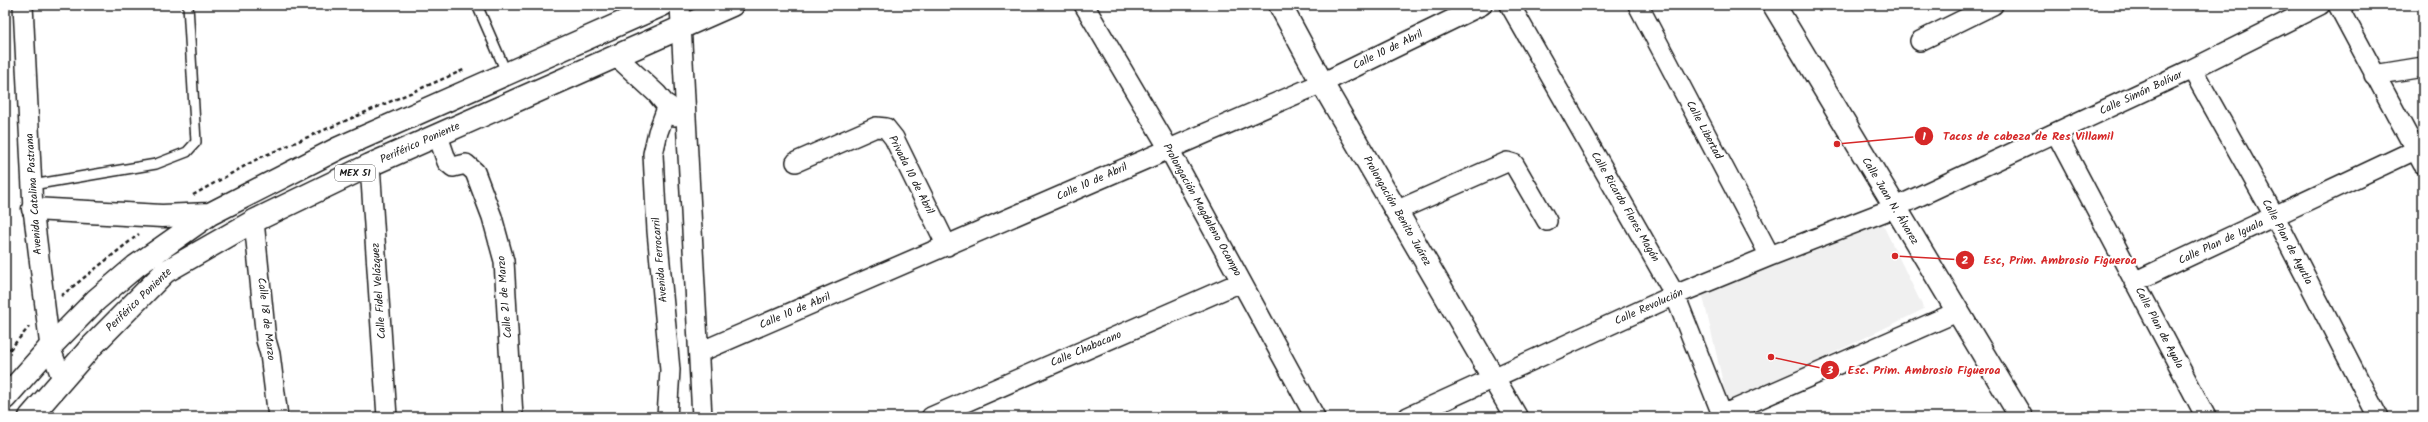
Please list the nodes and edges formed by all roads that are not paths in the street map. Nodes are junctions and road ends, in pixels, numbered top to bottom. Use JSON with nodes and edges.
{"nodes":[{"id":1,"x":23,"y":5,"type":"edge"},
{"id":2,"x":188,"y":5,"type":"edge"},
{"id":3,"x":477,"y":5,"type":"edge"},
{"id":4,"x":662,"y":5,"type":"edge"},
{"id":5,"x":732,"y":5,"type":"edge"},
{"id":6,"x":1084,"y":5,"type":"edge"},
{"id":7,"x":1280,"y":5,"type":"edge"},
{"id":8,"x":1482,"y":5,"type":"edge"},
{"id":9,"x":1510,"y":5,"type":"edge"},
{"id":10,"x":1638,"y":5,"type":"edge"},
{"id":11,"x":1774,"y":5,"type":"edge"},
{"id":12,"x":1993,"y":5,"type":"edge"},
{"id":13,"x":2320,"y":5,"type":"edge"},
{"id":14,"x":2338,"y":5,"type":"edge"},
{"id":15,"x":681,"y":16,"type":"edge"},
{"id":16,"x":1920,"y":41,"type":"dead end"},
{"id":17,"x":616,"y":56,"type":"junction"},
{"id":18,"x":2423,"y":67,"type":"edge"},
{"id":19,"x":2192,"y":69,"type":"junction"},
{"id":20,"x":507,"y":74,"type":"junction"},
{"id":21,"x":2374,"y":75,"type":"junction"},
{"id":22,"x":1322,"y":82,"type":"junction"},
{"id":23,"x":668,"y":105,"type":"junction"},
{"id":24,"x":2056,"y":133,"type":"junction"},
{"id":25,"x":438,"y":136,"type":"junction"},
{"id":26,"x":688,"y":139,"type":"junction"},
{"id":27,"x":1169,"y":149,"type":"junction"},
{"id":28,"x":2419,"y":157,"type":"edge"},
{"id":29,"x":796,"y":162,"type":"dead end"},
{"id":30,"x":370,"y":165,"type":"junction"},
{"id":31,"x":32,"y":185,"type":"junction"},
{"id":32,"x":1894,"y":208,"type":"junction"},
{"id":33,"x":33,"y":209,"type":"junction"},
{"id":34,"x":1398,"y":210,"type":"junction"},
{"id":35,"x":210,"y":214,"type":"junction"},
{"id":36,"x":2275,"y":217,"type":"junction"},
{"id":37,"x":254,"y":221,"type":"junction"},
{"id":38,"x":1547,"y":221,"type":"dead end"},
{"id":39,"x":947,"y":246,"type":"junction"},
{"id":40,"x":1770,"y":256,"type":"junction"},
{"id":41,"x":1241,"y":282,"type":"junction"},
{"id":42,"x":2134,"y":282,"type":"junction"},
{"id":43,"x":1675,"y":295,"type":"junction"},
{"id":44,"x":1957,"y":312,"type":"junction"},
{"id":45,"x":50,"y":347,"type":"junction"},
{"id":46,"x":700,"y":352,"type":"junction"},
{"id":47,"x":1493,"y":378,"type":"junction"},
{"id":48,"x":62,"y":379,"type":"junction"},
{"id":49,"x":5,"y":398,"type":"edge"},
{"id":50,"x":1722,"y":416,"type":"edge"},
{"id":51,"x":30,"y":417,"type":"edge"},
{"id":52,"x":278,"y":417,"type":"edge"},
{"id":53,"x":387,"y":417,"type":"edge"},
{"id":54,"x":513,"y":417,"type":"edge"},
{"id":55,"x":667,"y":417,"type":"edge"},
{"id":56,"x":702,"y":417,"type":"edge"},
{"id":57,"x":931,"y":417,"type":"edge"},
{"id":58,"x":1316,"y":417,"type":"edge"},
{"id":59,"x":1408,"y":417,"type":"edge"},
{"id":60,"x":1516,"y":417,"type":"edge"},
{"id":61,"x":2021,"y":417,"type":"edge"},
{"id":62,"x":2206,"y":417,"type":"edge"},
{"id":63,"x":2378,"y":417,"type":"edge"}],
"edges":[{"from":1,"to":31,"type":"street","name":"Avenida Catalina Pastrana"},
{"from":2,"to":31,"type":"lane"},
{"from":3,"to":20,"type":"lane"},
{"from":4,"to":20,"type":"main road","name":"Periférico Poniente","number":"MEX 51"},
{"from":5,"to":15,"type":"main road","name":"Periférico Poniente","number":"MEX 51"},
{"from":6,"to":27,"type":"street","name":"Prolongación Magdaleno Ocampo"},
{"from":7,"to":22,"type":"main road","name":"Prolongación Benito Juárez"},
{"from":8,"to":22,"type":"street","name":"Calle 10 de Abril"},
{"from":9,"to":43,"type":"street","name":"Calle Ricardo Flores Magón"},
{"from":10,"to":40,"type":"street","name":"Calle Libertad"},
{"from":11,"to":32,"type":"main road","name":"Calle Juan N. Álvarez"},
{"from":12,"to":16,"type":"street"},
{"from":13,"to":19,"type":"street","name":"Calle Simón Bolívar"},
{"from":14,"to":21,"type":"street"},
{"from":15,"to":17,"type":"main road","name":"Periférico Poniente","number":"MEX 51"},
{"from":15,"to":26,"type":"street"},
{"from":17,"to":23,"type":"street"},
{"from":17,"to":25,"type":"main road","name":"Periférico Poniente","number":"MEX 51"},
{"from":18,"to":21,"type":"street"},
{"from":19,"to":24,"type":"street","name":"Calle Simón Bolívar"},
{"from":19,"to":36,"type":"street","name":"Calle Plan de Ayutla"},
{"from":20,"to":35,"type":"main road","name":"Periférico Poniente","number":"MEX 51"},
{"from":21,"to":28,"type":"street"},
{"from":22,"to":27,"type":"street","name":"Calle 10 de Abril"},
{"from":22,"to":34,"type":"main road","name":"Prolongación Benito Juárez"},
{"from":23,"to":26,"type":"street"},
{"from":23,"to":55,"type":"street","name":"Avenida Ferrocarril"},
{"from":24,"to":32,"type":"street","name":"Calle Simón Bolívar"},
{"from":24,"to":42,"type":"street","name":"Calle Plan de Ayala"},
{"from":25,"to":30,"type":"main road","name":"Periférico Poniente","number":"MEX 51"},
{"from":25,"to":54,"type":"street","name":"Calle 21 de Marzo"},
{"from":26,"to":46,"type":"street"},
{"from":27,"to":39,"type":"street","name":"Calle 10 de Abril"},
{"from":27,"to":41,"type":"street","name":"Prolongación Magdaleno Ocampo"},
{"from":28,"to":36,"type":"street","name":"Calle Plan de Iguala"},
{"from":29,"to":39,"type":"street","name":"Privada 10 de Abril"},
{"from":30,"to":37,"type":"main road","name":"Periférico Poniente","number":"MEX 51"},
{"from":30,"to":53,"type":"street","name":"Calle Fidel Velázquez"},
{"from":31,"to":33,"type":"street","name":"Avenida Catalina Pastrana"},
{"from":32,"to":40,"type":"street","name":"Calle Revolución"},
{"from":32,"to":44,"type":"main road","name":"Calle Juan N. Álvarez"},
{"from":33,"to":35,"type":"main road"},
{"from":33,"to":45,"type":"street","name":"Avenida Catalina Pastrana"},
{"from":34,"to":38,"type":"street"},
{"from":34,"to":47,"type":"main road","name":"Prolongación Benito Juárez"},
{"from":35,"to":45,"type":"main road","name":"Periférico Poniente","number":"MEX 51"},
{"from":36,"to":42,"type":"street","name":"Calle Plan de Iguala"},
{"from":36,"to":63,"type":"street","name":"Calle Plan de Ayutla"},
{"from":37,"to":48,"type":"main road","name":"Periférico Poniente","number":"MEX 51"},
{"from":37,"to":52,"type":"street","name":"Calle 18 de Marzo"},
{"from":39,"to":46,"type":"street","name":"Calle 10 de Abril"},
{"from":40,"to":43,"type":"street","name":"Calle Revolución"},
{"from":41,"to":57,"type":"street","name":"Calle Chabacano"},
{"from":41,"to":58,"type":"street","name":"Prolongación Magdaleno Ocampo"},
{"from":42,"to":62,"type":"street","name":"Calle Plan de Ayala"},
{"from":43,"to":47,"type":"street","name":"Calle Revolución"},
{"from":43,"to":50,"type":"street","name":"Calle Ricardo Flores Magón"},
{"from":44,"to":50,"type":"street"},
{"from":44,"to":61,"type":"main road","name":"Calle Juan N. Álvarez"},
{"from":45,"to":48,"type":"street","name":"Avenida Catalina Pastrana"},
{"from":45,"to":49,"type":"main road","name":"Periférico Poniente","number":"MEX 51"},
{"from":46,"to":56,"type":"street"},
{"from":47,"to":59,"type":"street","name":"Calle Revolución"},
{"from":47,"to":60,"type":"main road","name":"Prolongación Benito Juárez"},
{"from":48,"to":51,"type":"main road","name":"Periférico Poniente","number":"MEX 51"}]}
